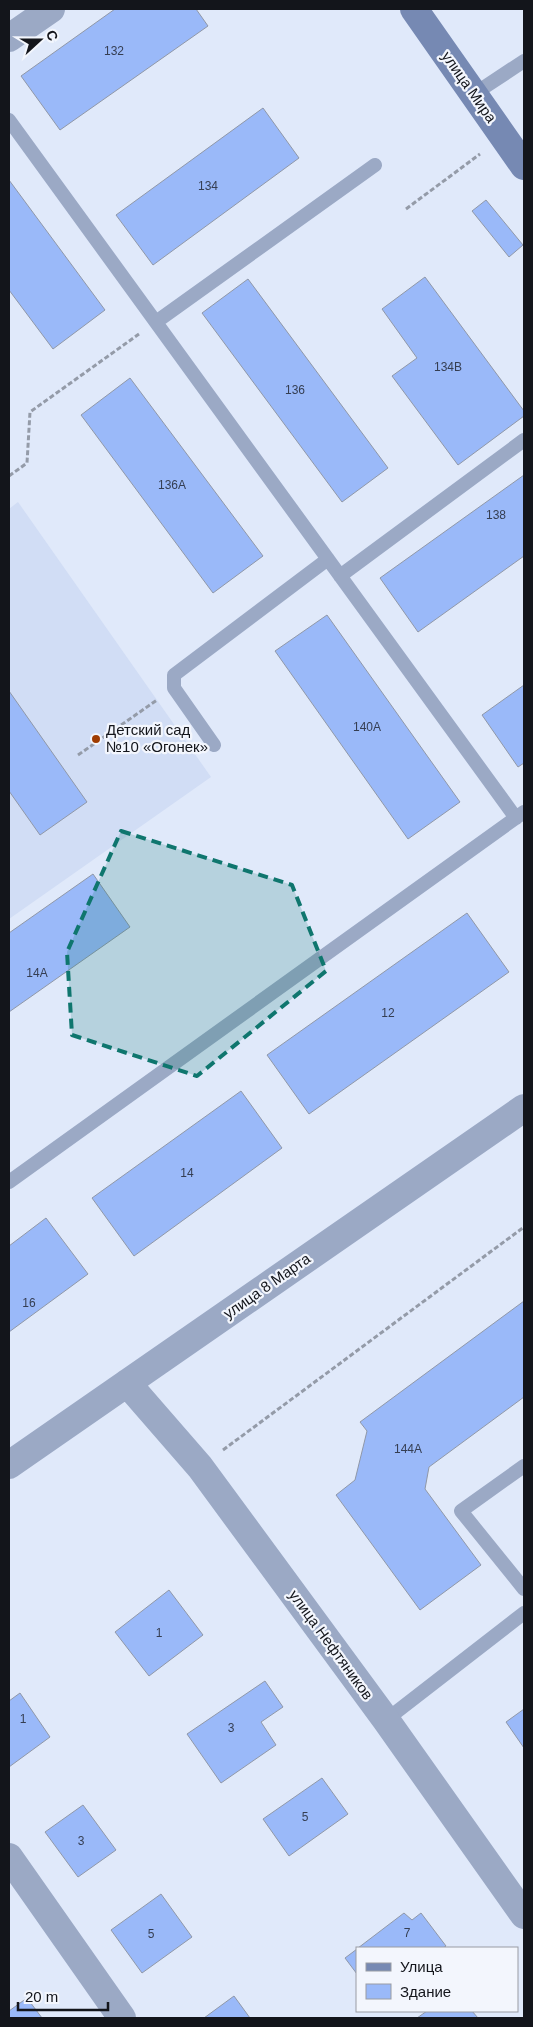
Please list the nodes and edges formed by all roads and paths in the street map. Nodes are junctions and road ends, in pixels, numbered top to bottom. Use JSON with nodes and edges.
{"nodes":[{"id":1,"x":50,"y":9,"type":"edge"},
{"id":2,"x":414,"y":9,"type":"edge"},
{"id":3,"x":9,"y":38,"type":"edge"},
{"id":4,"x":524,"y":61,"type":"edge"},
{"id":5,"x":474,"y":94,"type":"junction"},
{"id":6,"x":9,"y":120,"type":"edge"},
{"id":7,"x":503,"y":136,"type":"junction"},
{"id":8,"x":375,"y":165,"type":"dead end"},
{"id":9,"x":524,"y":166,"type":"edge"},
{"id":10,"x":406,"y":209,"type":"dead end"},
{"id":11,"x":156,"y":322,"type":"junction"},
{"id":12,"x":524,"y":440,"type":"edge"},
{"id":13,"x":9,"y":476,"type":"edge"},
{"id":14,"x":328,"y":559,"type":"junction"},
{"id":15,"x":340,"y":576,"type":"junction"},
{"id":16,"x":174,"y":688,"type":"junction"},
{"id":17,"x":214,"y":745,"type":"dead end"},
{"id":18,"x":78,"y":755,"type":"dead end"},
{"id":19,"x":520,"y":815,"type":"edge"},
{"id":20,"x":524,"y":1108,"type":"edge"},
{"id":21,"x":9,"y":1182,"type":"edge"},
{"id":22,"x":524,"y":1227,"type":"edge"},
{"id":23,"x":127,"y":1383,"type":"junction"},
{"id":24,"x":9,"y":1465,"type":"edge"},
{"id":25,"x":524,"y":1466,"type":"edge"},
{"id":26,"x":200,"y":1467,"type":"junction"},
{"id":27,"x":524,"y":1589,"type":"edge"},
{"id":28,"x":524,"y":1613,"type":"edge"},
{"id":29,"x":386,"y":1720,"type":"junction"},
{"id":30,"x":9,"y":1857,"type":"edge"},
{"id":31,"x":524,"y":1915,"type":"edge"},
{"id":32,"x":122,"y":2018,"type":"edge"}],
"edges":[{"from":1,"to":3,"type":"street"},
{"from":2,"to":5,"type":"main road","name":"улица Мира"},
{"from":4,"to":5,"type":"lane"},
{"from":5,"to":7,"type":"main road","name":"улица Мира"},
{"from":6,"to":11,"type":"lane"},
{"from":7,"to":9,"type":"main road","name":"улица Мира"},
{"from":7,"to":10,"type":"path"},
{"from":8,"to":11,"type":"lane"},
{"from":11,"to":13,"type":"path"},
{"from":11,"to":14,"type":"lane"},
{"from":12,"to":15,"type":"lane"},
{"from":14,"to":15,"type":"lane"},
{"from":14,"to":16,"type":"lane"},
{"from":15,"to":19,"type":"lane"},
{"from":16,"to":17,"type":"lane"},
{"from":16,"to":18,"type":"path"},
{"from":19,"to":21,"type":"lane"},
{"from":20,"to":23,"type":"street","name":"улица 8 Марта"},
{"from":22,"to":26,"type":"path"},
{"from":23,"to":24,"type":"street","name":"улица 8 Марта"},
{"from":23,"to":26,"type":"street","name":"улица Нефтяников"},
{"from":25,"to":27,"type":"lane"},
{"from":26,"to":29,"type":"street","name":"улица Нефтяников"},
{"from":28,"to":29,"type":"lane"},
{"from":29,"to":31,"type":"street","name":"улица Нефтяников"},
{"from":30,"to":32,"type":"street"}]}
